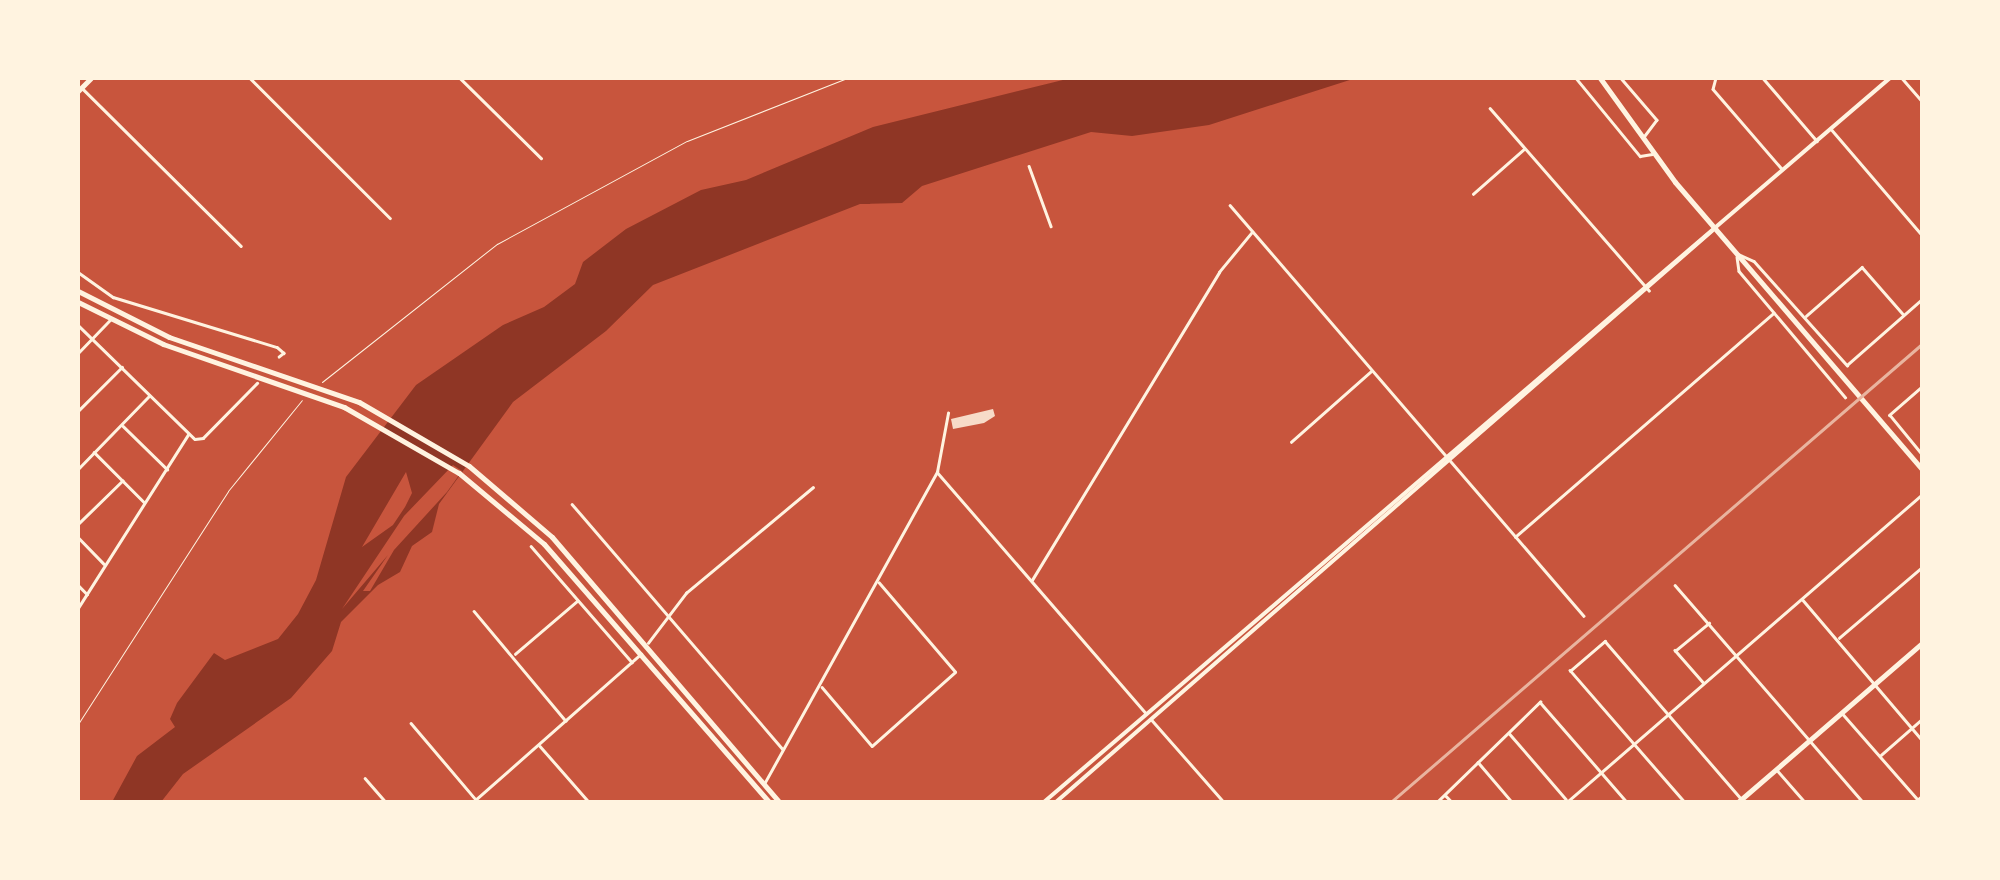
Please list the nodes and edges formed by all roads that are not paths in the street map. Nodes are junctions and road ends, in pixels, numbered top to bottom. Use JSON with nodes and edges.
{"nodes":[{"id":1,"x":91,"y":78,"type":"edge"},
{"id":2,"x":250,"y":78,"type":"edge"},
{"id":3,"x":460,"y":78,"type":"edge"},
{"id":4,"x":1576,"y":78,"type":"edge"},
{"id":5,"x":1600,"y":78,"type":"edge"},
{"id":6,"x":1621,"y":78,"type":"edge"},
{"id":7,"x":1716,"y":78,"type":"edge"},
{"id":8,"x":1762,"y":78,"type":"edge"},
{"id":9,"x":1890,"y":78,"type":"edge"},
{"id":10,"x":1902,"y":78,"type":"edge"},
{"id":11,"x":80,"y":89,"type":"edge"},
{"id":12,"x":1922,"y":101,"type":"edge"},
{"id":13,"x":1490,"y":108,"type":"dead end"},
{"id":14,"x":1832,"y":129,"type":"junction"},
{"id":15,"x":1642,"y":138,"type":"junction"},
{"id":16,"x":1817,"y":141,"type":"junction"},
{"id":17,"x":1525,"y":148,"type":"junction"},
{"id":18,"x":1653,"y":154,"type":"junction"},
{"id":19,"x":541,"y":158,"type":"dead end"},
{"id":20,"x":1028,"y":166,"type":"dead end"},
{"id":21,"x":1782,"y":170,"type":"junction"},
{"id":22,"x":1473,"y":194,"type":"dead end"},
{"id":23,"x":1230,"y":205,"type":"dead end"},
{"id":24,"x":390,"y":218,"type":"dead end"},
{"id":25,"x":1051,"y":226,"type":"dead end"},
{"id":26,"x":1715,"y":228,"type":"junction"},
{"id":27,"x":1252,"y":232,"type":"junction"},
{"id":28,"x":1922,"y":236,"type":"edge"},
{"id":29,"x":241,"y":246,"type":"dead end"},
{"id":30,"x":1737,"y":253,"type":"junction"},
{"id":31,"x":78,"y":272,"type":"edge"},
{"id":32,"x":1644,"y":284,"type":"junction"},
{"id":33,"x":1650,"y":290,"type":"junction"},
{"id":34,"x":78,"y":291,"type":"edge"},
{"id":35,"x":1922,"y":298,"type":"edge"},
{"id":36,"x":121,"y":300,"type":"junction"},
{"id":37,"x":78,"y":302,"type":"edge"},
{"id":38,"x":1774,"y":312,"type":"junction"},
{"id":39,"x":116,"y":313,"type":"junction"},
{"id":40,"x":1904,"y":314,"type":"junction"},
{"id":41,"x":1805,"y":317,"type":"junction"},
{"id":42,"x":110,"y":320,"type":"junction"},
{"id":43,"x":78,"y":325,"type":"edge"},
{"id":44,"x":94,"y":337,"type":"junction"},
{"id":45,"x":78,"y":354,"type":"edge"},
{"id":46,"x":279,"y":357,"type":"dead end"},
{"id":47,"x":122,"y":366,"type":"junction"},
{"id":48,"x":1372,"y":370,"type":"junction"},
{"id":49,"x":257,"y":383,"type":"dead end"},
{"id":50,"x":1922,"y":387,"type":"edge"},
{"id":51,"x":150,"y":395,"type":"junction"},
{"id":52,"x":1845,"y":397,"type":"dead end"},
{"id":53,"x":78,"y":411,"type":"edge"},
{"id":54,"x":948,"y":413,"type":"dead end"},
{"id":55,"x":122,"y":424,"type":"junction"},
{"id":56,"x":188,"y":433,"type":"junction"},
{"id":57,"x":1291,"y":442,"type":"dead end"},
{"id":58,"x":94,"y":452,"type":"junction"},
{"id":59,"x":1922,"y":454,"type":"edge"},
{"id":60,"x":1446,"y":456,"type":"junction"},
{"id":61,"x":1450,"y":462,"type":"junction"},
{"id":62,"x":78,"y":468,"type":"edge"},
{"id":63,"x":167,"y":469,"type":"junction"},
{"id":64,"x":1922,"y":469,"type":"edge"},
{"id":65,"x":937,"y":472,"type":"junction"},
{"id":66,"x":122,"y":481,"type":"junction"},
{"id":67,"x":813,"y":487,"type":"dead end"},
{"id":68,"x":1922,"y":494,"type":"edge"},
{"id":69,"x":145,"y":503,"type":"junction"},
{"id":70,"x":572,"y":504,"type":"dead end"},
{"id":71,"x":78,"y":524,"type":"edge"},
{"id":72,"x":78,"y":537,"type":"edge"},
{"id":73,"x":1515,"y":537,"type":"junction"},
{"id":74,"x":530,"y":546,"type":"dead end"},
{"id":75,"x":105,"y":565,"type":"junction"},
{"id":76,"x":1922,"y":567,"type":"edge"},
{"id":77,"x":1031,"y":581,"type":"junction"},
{"id":78,"x":878,"y":582,"type":"junction"},
{"id":79,"x":78,"y":585,"type":"edge"},
{"id":80,"x":1674,"y":585,"type":"dead end"},
{"id":81,"x":86,"y":594,"type":"junction"},
{"id":82,"x":1802,"y":599,"type":"junction"},
{"id":83,"x":578,"y":600,"type":"junction"},
{"id":84,"x":78,"y":608,"type":"edge"},
{"id":85,"x":474,"y":611,"type":"dead end"},
{"id":86,"x":667,"y":614,"type":"junction"},
{"id":87,"x":1584,"y":616,"type":"dead end"},
{"id":88,"x":1708,"y":623,"type":"junction"},
{"id":89,"x":1838,"y":639,"type":"junction"},
{"id":90,"x":1922,"y":643,"type":"edge"},
{"id":91,"x":647,"y":645,"type":"junction"},
{"id":92,"x":642,"y":652,"type":"junction"},
{"id":93,"x":512,"y":656,"type":"junction"},
{"id":94,"x":1736,"y":656,"type":"junction"},
{"id":95,"x":634,"y":664,"type":"junction"},
{"id":96,"x":1875,"y":683,"type":"junction"},
{"id":97,"x":820,"y":684,"type":"junction"},
{"id":98,"x":1704,"y":684,"type":"junction"},
{"id":99,"x":1842,"y":713,"type":"junction"},
{"id":100,"x":1147,"y":714,"type":"junction"},
{"id":101,"x":1668,"y":715,"type":"junction"},
{"id":102,"x":1152,"y":719,"type":"junction"},
{"id":103,"x":1922,"y":719,"type":"edge"},
{"id":104,"x":411,"y":722,"type":"dead end"},
{"id":105,"x":566,"y":722,"type":"junction"},
{"id":106,"x":1912,"y":728,"type":"junction"},
{"id":107,"x":1508,"y":732,"type":"junction"},
{"id":108,"x":1922,"y":740,"type":"edge"},
{"id":109,"x":1810,"y":741,"type":"junction"},
{"id":110,"x":1635,"y":744,"type":"junction"},
{"id":111,"x":539,"y":745,"type":"junction"},
{"id":112,"x":784,"y":749,"type":"junction"},
{"id":113,"x":1880,"y":756,"type":"junction"},
{"id":114,"x":1478,"y":762,"type":"junction"},
{"id":115,"x":1777,"y":769,"type":"junction"},
{"id":116,"x":1601,"y":773,"type":"junction"},
{"id":117,"x":365,"y":778,"type":"dead end"},
{"id":118,"x":764,"y":783,"type":"junction"},
{"id":119,"x":760,"y":792,"type":"junction"},
{"id":120,"x":1445,"y":795,"type":"junction"},
{"id":121,"x":1922,"y":796,"type":"edge"},
{"id":122,"x":1741,"y":801,"type":"edge"},
{"id":123,"x":386,"y":802,"type":"edge"},
{"id":124,"x":476,"y":802,"type":"edge"},
{"id":125,"x":589,"y":802,"type":"edge"},
{"id":126,"x":754,"y":802,"type":"edge"},
{"id":127,"x":769,"y":802,"type":"edge"},
{"id":128,"x":779,"y":802,"type":"edge"},
{"id":129,"x":1044,"y":802,"type":"edge"},
{"id":130,"x":1056,"y":802,"type":"edge"},
{"id":131,"x":1224,"y":802,"type":"edge"},
{"id":132,"x":1437,"y":802,"type":"edge"},
{"id":133,"x":1452,"y":802,"type":"edge"},
{"id":134,"x":1512,"y":802,"type":"edge"},
{"id":135,"x":1568,"y":802,"type":"edge"},
{"id":136,"x":1627,"y":802,"type":"edge"},
{"id":137,"x":1684,"y":802,"type":"edge"},
{"id":138,"x":1806,"y":802,"type":"edge"},
{"id":139,"x":1863,"y":802,"type":"edge"},
{"id":140,"x":1918,"y":802,"type":"edge"}],
"edges":[{"from":1,"to":11,"type":"main road"},
{"from":2,"to":24,"type":"street"},
{"from":3,"to":19,"type":"street"},
{"from":4,"to":18,"type":"street"},
{"from":5,"to":15,"type":"main road"},
{"from":6,"to":15,"type":"street"},
{"from":7,"to":21,"type":"street"},
{"from":8,"to":16,"type":"street"},
{"from":9,"to":14,"type":"main road"},
{"from":10,"to":12,"type":"street"},
{"from":11,"to":29,"type":"street"},
{"from":13,"to":17,"type":"street"},
{"from":14,"to":16,"type":"main road"},
{"from":14,"to":28,"type":"street"},
{"from":15,"to":18,"type":"main road"},
{"from":16,"to":21,"type":"main road"},
{"from":17,"to":22,"type":"street"},
{"from":17,"to":32,"type":"street"},
{"from":18,"to":26,"type":"main road"},
{"from":20,"to":25,"type":"street"},
{"from":21,"to":26,"type":"main road"},
{"from":23,"to":27,"type":"street"},
{"from":26,"to":30,"type":"main road"},
{"from":26,"to":32,"type":"main road"},
{"from":26,"to":33,"type":"main road"},
{"from":27,"to":48,"type":"street"},
{"from":27,"to":77,"type":"street"},
{"from":30,"to":38,"type":"street"},
{"from":30,"to":41,"type":"street"},
{"from":30,"to":64,"type":"main road"},
{"from":31,"to":36,"type":"street"},
{"from":32,"to":33,"type":"street"},
{"from":32,"to":60,"type":"main road"},
{"from":33,"to":61,"type":"main road"},
{"from":34,"to":39,"type":"main road"},
{"from":35,"to":40,"type":"street"},
{"from":36,"to":39,"type":"street"},
{"from":36,"to":46,"type":"street"},
{"from":37,"to":42,"type":"main road"},
{"from":38,"to":52,"type":"street"},
{"from":38,"to":73,"type":"street"},
{"from":39,"to":91,"type":"main road"},
{"from":40,"to":41,"type":"street"},
{"from":40,"to":41,"type":"street"},
{"from":42,"to":44,"type":"street"},
{"from":42,"to":92,"type":"main road"},
{"from":43,"to":44,"type":"street"},
{"from":44,"to":45,"type":"street"},
{"from":44,"to":47,"type":"street"},
{"from":47,"to":51,"type":"street"},
{"from":47,"to":53,"type":"street"},
{"from":48,"to":57,"type":"street"},
{"from":48,"to":60,"type":"street"},
{"from":49,"to":56,"type":"street"},
{"from":50,"to":59,"type":"street"},
{"from":51,"to":55,"type":"street"},
{"from":51,"to":56,"type":"street"},
{"from":54,"to":65,"type":"street"},
{"from":55,"to":58,"type":"street"},
{"from":55,"to":63,"type":"street"},
{"from":56,"to":63,"type":"street"},
{"from":58,"to":62,"type":"street"},
{"from":58,"to":66,"type":"street"},
{"from":60,"to":61,"type":"street"},
{"from":60,"to":100,"type":"main road"},
{"from":61,"to":73,"type":"street"},
{"from":61,"to":102,"type":"main road"},
{"from":63,"to":69,"type":"street"},
{"from":65,"to":77,"type":"street"},
{"from":65,"to":78,"type":"street"},
{"from":66,"to":69,"type":"street"},
{"from":66,"to":71,"type":"street"},
{"from":67,"to":86,"type":"street"},
{"from":68,"to":82,"type":"street"},
{"from":69,"to":75,"type":"street"},
{"from":70,"to":86,"type":"street"},
{"from":72,"to":75,"type":"street"},
{"from":73,"to":87,"type":"street"},
{"from":74,"to":83,"type":"street"},
{"from":75,"to":81,"type":"street"},
{"from":76,"to":89,"type":"street"},
{"from":77,"to":100,"type":"street"},
{"from":78,"to":97,"type":"street"},
{"from":78,"to":97,"type":"street"},
{"from":79,"to":81,"type":"street"},
{"from":80,"to":88,"type":"street"},
{"from":81,"to":84,"type":"street"},
{"from":82,"to":89,"type":"street"},
{"from":82,"to":94,"type":"street"},
{"from":83,"to":93,"type":"street"},
{"from":83,"to":95,"type":"street"},
{"from":85,"to":93,"type":"street"},
{"from":86,"to":91,"type":"street"},
{"from":86,"to":112,"type":"street"},
{"from":88,"to":94,"type":"street"},
{"from":88,"to":98,"type":"street"},
{"from":89,"to":96,"type":"street"},
{"from":90,"to":96,"type":"main road"},
{"from":91,"to":92,"type":"street"},
{"from":91,"to":118,"type":"main road"},
{"from":92,"to":95,"type":"street"},
{"from":92,"to":119,"type":"main road"},
{"from":93,"to":105,"type":"street"},
{"from":94,"to":98,"type":"street"},
{"from":94,"to":109,"type":"street"},
{"from":95,"to":105,"type":"street"},
{"from":96,"to":99,"type":"main road"},
{"from":96,"to":106,"type":"street"},
{"from":97,"to":112,"type":"street"},
{"from":98,"to":101,"type":"street"},
{"from":99,"to":109,"type":"main road"},
{"from":99,"to":113,"type":"street"},
{"from":100,"to":102,"type":"street"},
{"from":100,"to":129,"type":"main road"},
{"from":101,"to":110,"type":"street"},
{"from":101,"to":110,"type":"street"},
{"from":101,"to":122,"type":"street"},
{"from":102,"to":130,"type":"main road"},
{"from":102,"to":131,"type":"street"},
{"from":103,"to":106,"type":"street"},
{"from":104,"to":124,"type":"street"},
{"from":105,"to":111,"type":"street"},
{"from":106,"to":108,"type":"street"},
{"from":106,"to":113,"type":"street"},
{"from":107,"to":114,"type":"street"},
{"from":107,"to":116,"type":"street"},
{"from":107,"to":135,"type":"street"},
{"from":109,"to":115,"type":"main road"},
{"from":109,"to":139,"type":"street"},
{"from":110,"to":116,"type":"street"},
{"from":110,"to":137,"type":"street"},
{"from":111,"to":124,"type":"street"},
{"from":111,"to":125,"type":"street"},
{"from":112,"to":118,"type":"street"},
{"from":113,"to":140,"type":"street"},
{"from":114,"to":120,"type":"street"},
{"from":114,"to":134,"type":"street"},
{"from":115,"to":122,"type":"main road"},
{"from":115,"to":138,"type":"street"},
{"from":116,"to":135,"type":"street"},
{"from":116,"to":136,"type":"street"},
{"from":117,"to":123,"type":"street"},
{"from":118,"to":119,"type":"street"},
{"from":118,"to":128,"type":"main road"},
{"from":119,"to":126,"type":"street"},
{"from":119,"to":127,"type":"main road"},
{"from":120,"to":132,"type":"street"},
{"from":120,"to":133,"type":"street"},
{"from":121,"to":140,"type":"street"}]}
